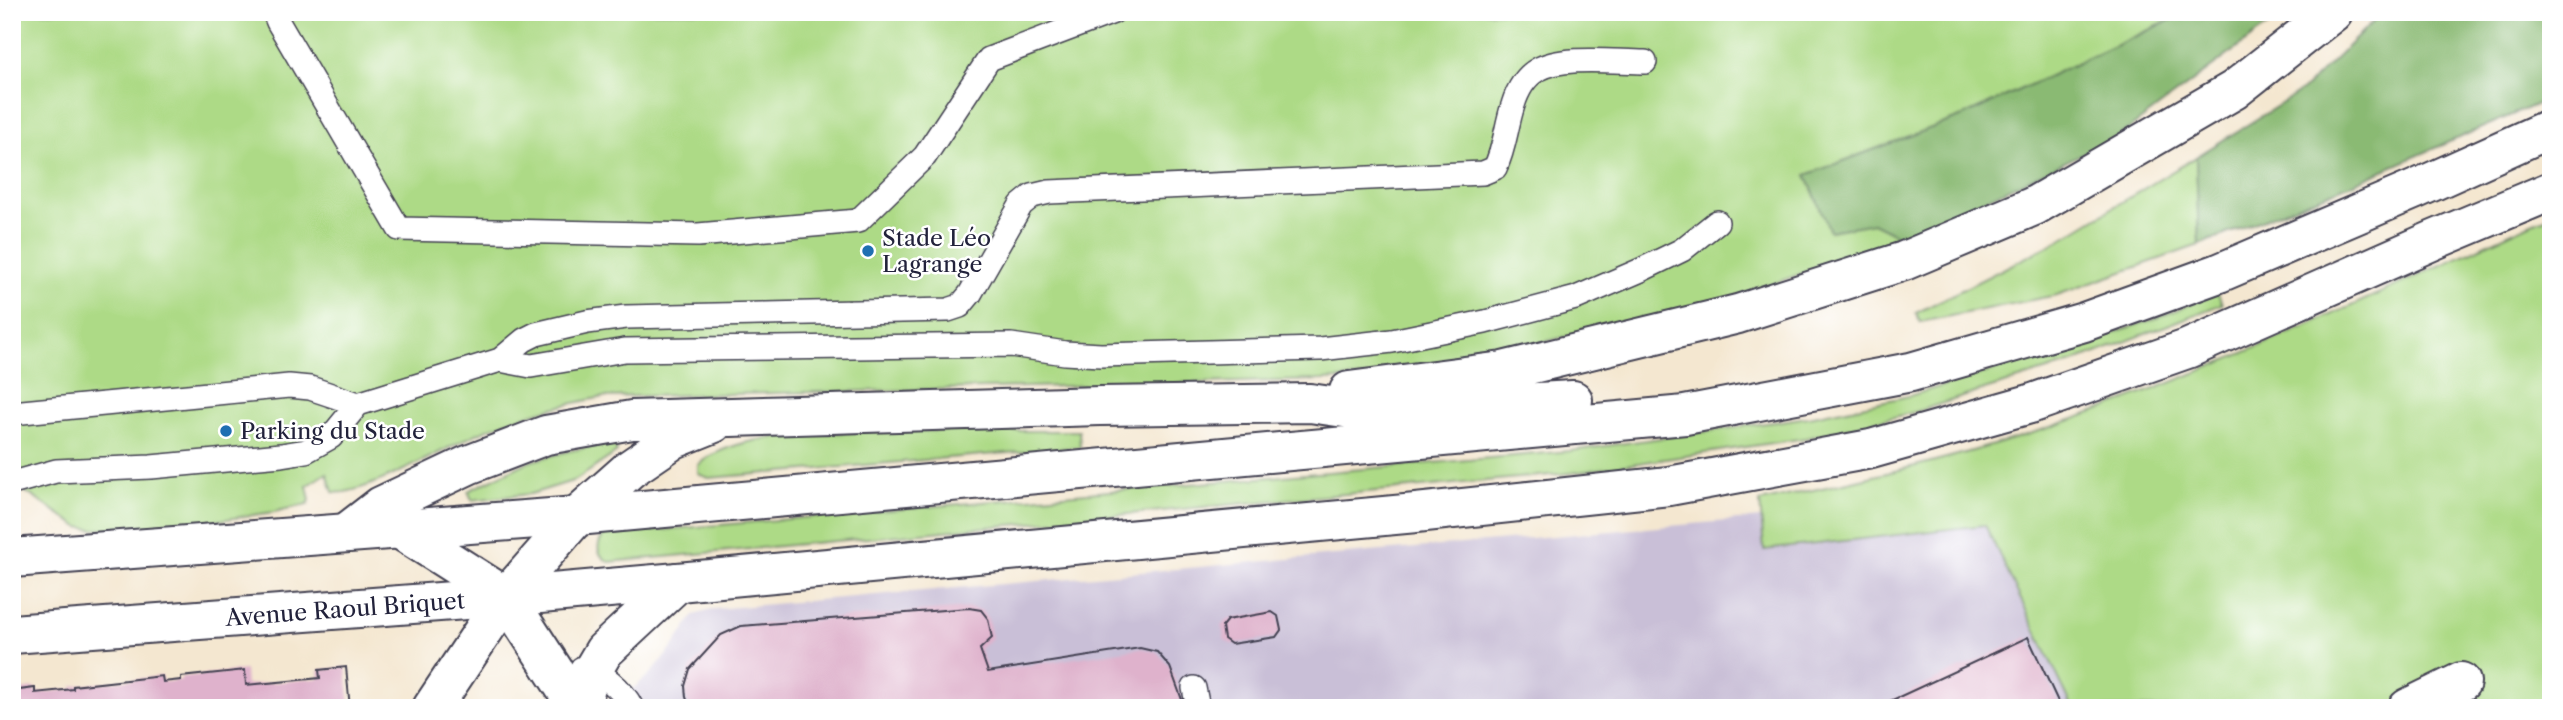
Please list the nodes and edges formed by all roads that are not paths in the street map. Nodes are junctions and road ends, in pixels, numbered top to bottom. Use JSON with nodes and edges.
{"nodes":[{"id":1,"x":274,"y":12,"type":"edge"},
{"id":2,"x":1113,"y":12,"type":"edge"},
{"id":3,"x":2333,"y":12,"type":"edge"},
{"id":4,"x":1645,"y":62,"type":"dead end"},
{"id":5,"x":2551,"y":128,"type":"edge"},
{"id":6,"x":2551,"y":191,"type":"edge"},
{"id":7,"x":1717,"y":222,"type":"dead end"},
{"id":8,"x":500,"y":360,"type":"junction"},
{"id":9,"x":1310,"y":403,"type":"junction"},
{"id":10,"x":358,"y":404,"type":"junction"},
{"id":11,"x":12,"y":412,"type":"edge"},
{"id":12,"x":735,"y":415,"type":"junction"},
{"id":13,"x":1685,"y":415,"type":"junction"},
{"id":14,"x":12,"y":483,"type":"edge"},
{"id":15,"x":577,"y":516,"type":"junction"},
{"id":16,"x":399,"y":529,"type":"junction"},
{"id":17,"x":345,"y":533,"type":"junction"},
{"id":18,"x":12,"y":558,"type":"edge"},
{"id":19,"x":678,"y":582,"type":"junction"},
{"id":20,"x":506,"y":597,"type":"junction"},
{"id":21,"x":12,"y":634,"type":"edge"},
{"id":22,"x":550,"y":665,"type":"junction"},
{"id":23,"x":593,"y":670,"type":"junction"},
{"id":24,"x":2461,"y":682,"type":"dead end"},
{"id":25,"x":432,"y":708,"type":"edge"},
{"id":26,"x":579,"y":708,"type":"edge"},
{"id":27,"x":632,"y":708,"type":"edge"},
{"id":28,"x":2408,"y":708,"type":"edge"}],
"edges":[{"from":1,"to":2,"type":"lane"},
{"from":3,"to":9,"type":"main road"},
{"from":4,"to":8,"type":"lane"},
{"from":5,"to":13,"type":"main road"},
{"from":6,"to":19,"type":"main road","name":"Avenue Raoul Briquet"},
{"from":7,"to":8,"type":"lane"},
{"from":8,"to":10,"type":"lane"},
{"from":9,"to":12,"type":"main road"},
{"from":9,"to":13,"type":"main road"},
{"from":10,"to":11,"type":"lane"},
{"from":10,"to":14,"type":"lane"},
{"from":12,"to":15,"type":"main road"},
{"from":12,"to":17,"type":"main road"},
{"from":13,"to":15,"type":"main road"},
{"from":15,"to":16,"type":"main road"},
{"from":15,"to":20,"type":"main road"},
{"from":16,"to":17,"type":"main road"},
{"from":16,"to":20,"type":"main road"},
{"from":17,"to":18,"type":"main road"},
{"from":19,"to":20,"type":"main road","name":"Avenue Raoul Briquet"},
{"from":19,"to":23,"type":"main road"},
{"from":20,"to":21,"type":"main road","name":"Avenue Raoul Briquet"},
{"from":20,"to":22,"type":"main road"},
{"from":20,"to":25,"type":"main road"},
{"from":22,"to":23,"type":"lane"},
{"from":22,"to":26,"type":"main road"},
{"from":23,"to":26,"type":"main road"},
{"from":23,"to":27,"type":"lane"},
{"from":24,"to":28,"type":"main road"}]}
